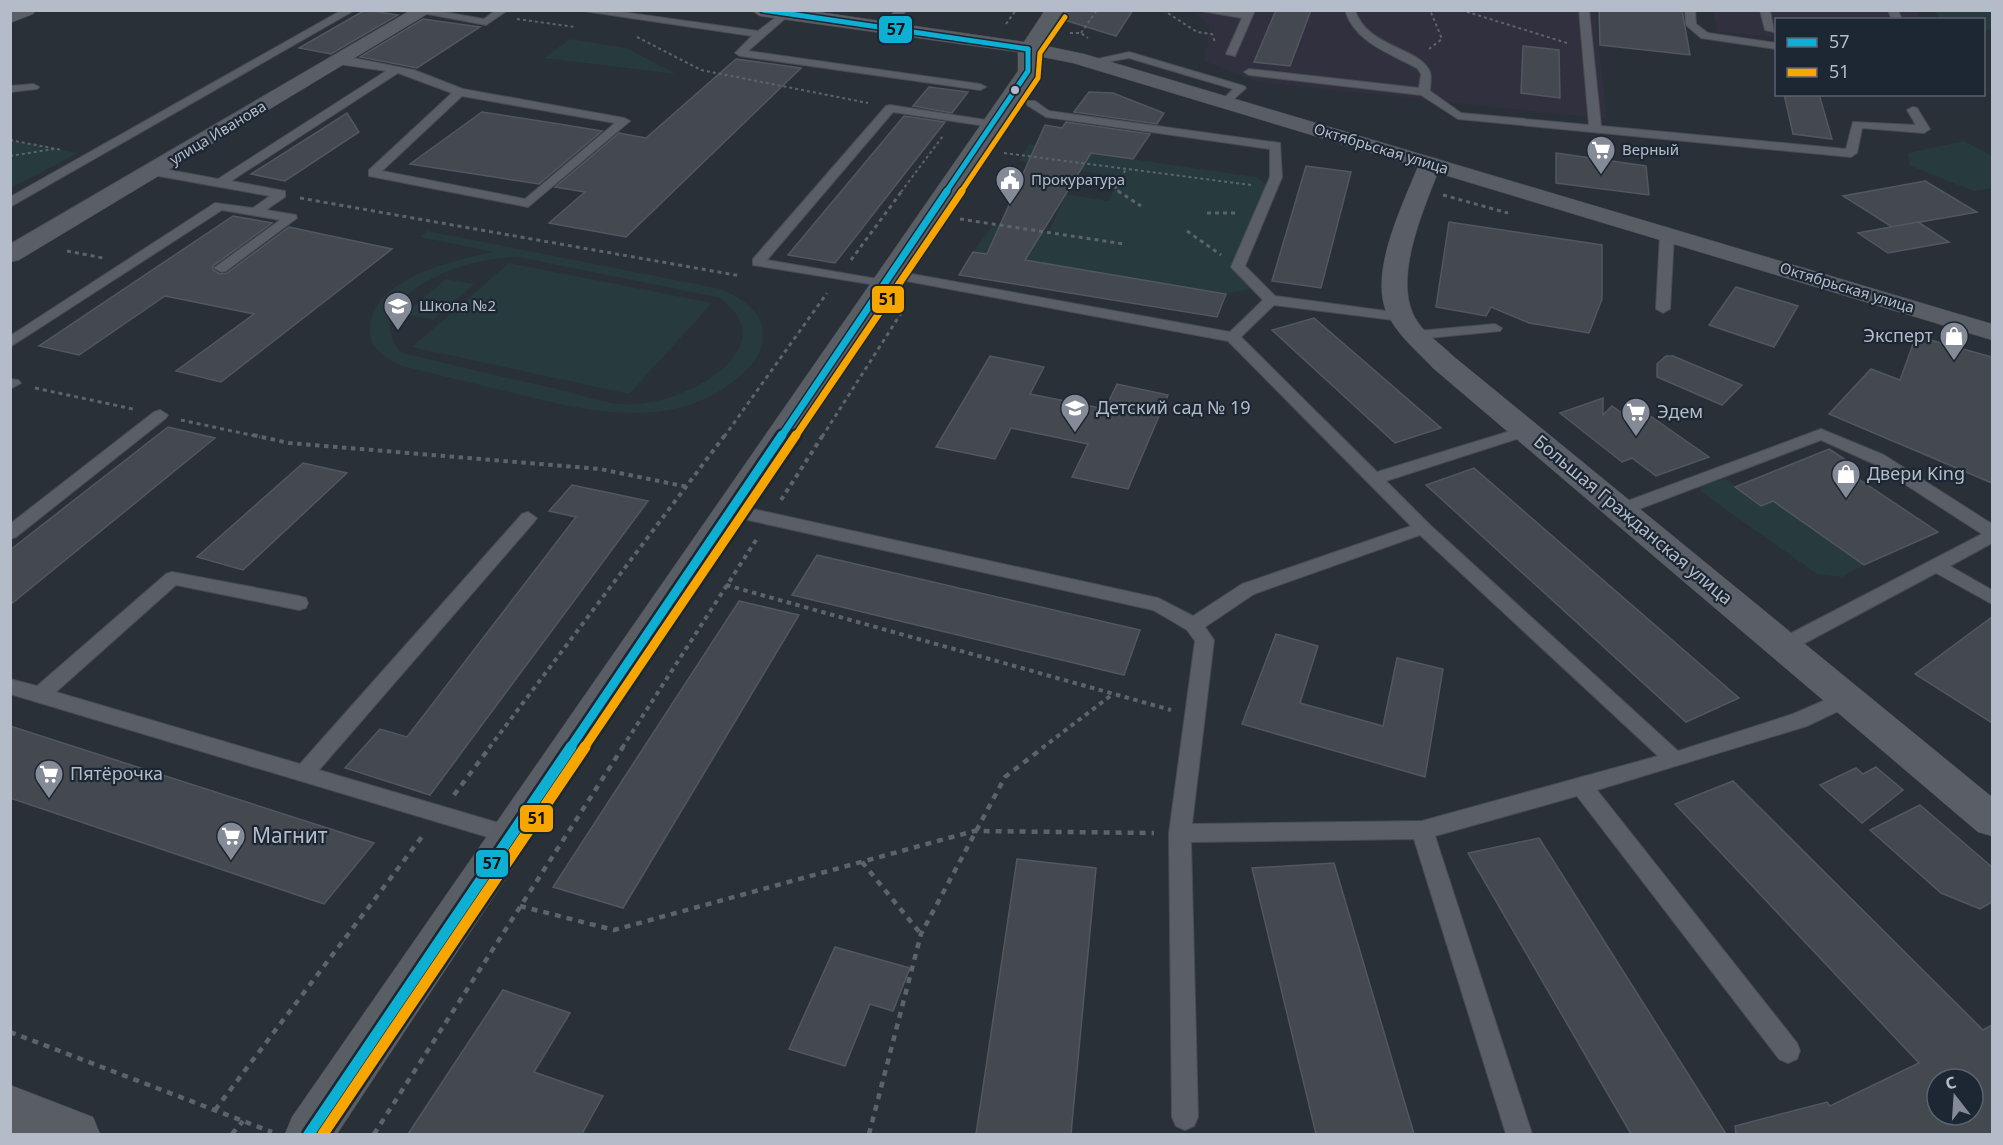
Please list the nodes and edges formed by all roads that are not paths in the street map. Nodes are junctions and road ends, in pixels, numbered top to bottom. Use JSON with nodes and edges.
{"nodes":[{"id":1,"x":27,"y":10,"type":"edge"},
{"id":2,"x":350,"y":10,"type":"edge"},
{"id":3,"x":503,"y":10,"type":"edge"},
{"id":4,"x":582,"y":10,"type":"edge"},
{"id":5,"x":760,"y":10,"type":"edge"},
{"id":6,"x":1055,"y":10,"type":"edge"},
{"id":7,"x":1067,"y":10,"type":"edge"},
{"id":8,"x":1200,"y":10,"type":"edge"},
{"id":9,"x":1350,"y":10,"type":"edge"},
{"id":10,"x":1584,"y":10,"type":"edge"},
{"id":11,"x":1690,"y":10,"type":"edge"},
{"id":12,"x":1765,"y":10,"type":"edge"},
{"id":13,"x":420,"y":11,"type":"edge"},
{"id":14,"x":792,"y":12,"type":"edge"},
{"id":15,"x":1249,"y":13,"type":"edge"},
{"id":16,"x":10,"y":18,"type":"edge"},
{"id":17,"x":893,"y":20,"type":"edge"},
{"id":18,"x":1774,"y":31,"type":"edge"},
{"id":19,"x":760,"y":34,"type":"junction"},
{"id":20,"x":1775,"y":46,"type":"edge"},
{"id":21,"x":1231,"y":54,"type":"dead end"},
{"id":22,"x":338,"y":62,"type":"junction"},
{"id":23,"x":1037,"y":67,"type":"junction"},
{"id":24,"x":395,"y":70,"type":"junction"},
{"id":25,"x":1250,"y":72,"type":"dead end"},
{"id":26,"x":33,"y":87,"type":"dead end"},
{"id":27,"x":980,"y":87,"type":"dead end"},
{"id":28,"x":10,"y":89,"type":"edge"},
{"id":29,"x":460,"y":92,"type":"junction"},
{"id":30,"x":1424,"y":92,"type":"junction"},
{"id":31,"x":1227,"y":95,"type":"junction"},
{"id":32,"x":1913,"y":110,"type":"dead end"},
{"id":33,"x":1595,"y":129,"type":"junction"},
{"id":34,"x":998,"y":138,"type":"junction"},
{"id":35,"x":1430,"y":164,"type":"junction"},
{"id":36,"x":153,"y":171,"type":"junction"},
{"id":37,"x":220,"y":183,"type":"junction"},
{"id":38,"x":10,"y":203,"type":"edge"},
{"id":39,"x":255,"y":212,"type":"junction"},
{"id":40,"x":1666,"y":235,"type":"junction"},
{"id":41,"x":10,"y":255,"type":"edge"},
{"id":42,"x":221,"y":268,"type":"dead end"},
{"id":43,"x":898,"y":279,"type":"junction"},
{"id":44,"x":1271,"y":300,"type":"junction"},
{"id":45,"x":1663,"y":309,"type":"dead end"},
{"id":46,"x":1992,"y":322,"type":"edge"},
{"id":47,"x":1410,"y":326,"type":"junction"},
{"id":48,"x":1494,"y":328,"type":"dead end"},
{"id":49,"x":1992,"y":332,"type":"edge"},
{"id":50,"x":1233,"y":337,"type":"junction"},
{"id":51,"x":10,"y":343,"type":"edge"},
{"id":52,"x":160,"y":415,"type":"road end"},
{"id":53,"x":1526,"y":431,"type":"junction"},
{"id":54,"x":1374,"y":478,"type":"junction"},
{"id":55,"x":730,"y":510,"type":"junction"},
{"id":56,"x":1620,"y":510,"type":"junction"},
{"id":57,"x":528,"y":518,"type":"dead end"},
{"id":58,"x":1423,"y":528,"type":"junction"},
{"id":59,"x":10,"y":533,"type":"edge"},
{"id":60,"x":1992,"y":534,"type":"edge"},
{"id":61,"x":1937,"y":566,"type":"junction"},
{"id":62,"x":1992,"y":598,"type":"edge"},
{"id":63,"x":299,"y":603,"type":"dead end"},
{"id":64,"x":1194,"y":626,"type":"junction"},
{"id":65,"x":1783,"y":646,"type":"junction"},
{"id":66,"x":10,"y":686,"type":"edge"},
{"id":67,"x":40,"y":695,"type":"junction"},
{"id":68,"x":1846,"y":699,"type":"junction"},
{"id":69,"x":1675,"y":760,"type":"junction"},
{"id":70,"x":304,"y":773,"type":"junction"},
{"id":71,"x":1582,"y":787,"type":"junction"},
{"id":72,"x":1992,"y":820,"type":"edge"},
{"id":73,"x":1422,"y":830,"type":"junction"},
{"id":74,"x":1180,"y":833,"type":"junction"},
{"id":75,"x":511,"y":835,"type":"junction"},
{"id":76,"x":1788,"y":1051,"type":"dead end"},
{"id":77,"x":10,"y":1108,"type":"edge"},
{"id":78,"x":1185,"y":1117,"type":"dead end"},
{"id":79,"x":76,"y":1134,"type":"edge"},
{"id":80,"x":309,"y":1134,"type":"edge"},
{"id":81,"x":1519,"y":1134,"type":"edge"}],
"edges":[{"from":1,"to":16,"type":"street"},
{"from":2,"to":38,"type":"lane"},
{"from":3,"to":13,"type":"lane"},
{"from":4,"to":19,"type":"lane"},
{"from":5,"to":14,"type":"street"},
{"from":6,"to":23,"type":"street"},
{"from":7,"to":23,"type":"street"},
{"from":8,"to":15,"type":"lane"},
{"from":9,"to":30,"type":"lane"},
{"from":10,"to":33,"type":"lane"},
{"from":11,"to":20,"type":"lane"},
{"from":12,"to":18,"type":"lane"},
{"from":13,"to":22,"type":"street","name":"улица Иванова"},
{"from":14,"to":17,"type":"street","name":"Октябрьская улица"},
{"from":14,"to":19,"type":"lane"},
{"from":15,"to":21,"type":"lane"},
{"from":17,"to":23,"type":"street","name":"Октябрьская улица"},
{"from":19,"to":27,"type":"lane"},
{"from":22,"to":24,"type":"lane"},
{"from":22,"to":36,"type":"street","name":"улица Иванова"},
{"from":23,"to":31,"type":"street","name":"Октябрьская улица"},
{"from":23,"to":34,"type":"street"},
{"from":23,"to":44,"type":"lane"},
{"from":24,"to":29,"type":"lane"},
{"from":24,"to":37,"type":"lane"},
{"from":25,"to":30,"type":"lane"},
{"from":26,"to":28,"type":"lane"},
{"from":29,"to":29,"type":"lane"},
{"from":30,"to":33,"type":"lane"},
{"from":31,"to":35,"type":"street","name":"Октябрьская улица"},
{"from":31,"to":46,"type":"street"},
{"from":32,"to":33,"type":"lane"},
{"from":34,"to":43,"type":"street"},
{"from":34,"to":43,"type":"lane"},
{"from":35,"to":40,"type":"street","name":"Октябрьская улица"},
{"from":35,"to":47,"type":"street","name":"Большая Гражданская улица"},
{"from":36,"to":37,"type":"lane"},
{"from":36,"to":41,"type":"street","name":"улица Иванова"},
{"from":37,"to":39,"type":"lane"},
{"from":39,"to":42,"type":"lane"},
{"from":39,"to":51,"type":"lane"},
{"from":40,"to":45,"type":"lane"},
{"from":40,"to":49,"type":"street","name":"Октябрьская улица"},
{"from":43,"to":50,"type":"lane"},
{"from":43,"to":55,"type":"street"},
{"from":44,"to":47,"type":"lane"},
{"from":44,"to":50,"type":"lane"},
{"from":47,"to":48,"type":"lane"},
{"from":47,"to":53,"type":"street","name":"Большая Гражданская улица"},
{"from":50,"to":54,"type":"lane"},
{"from":52,"to":59,"type":"lane"},
{"from":53,"to":54,"type":"lane"},
{"from":53,"to":56,"type":"street","name":"Большая Гражданская улица"},
{"from":54,"to":58,"type":"lane"},
{"from":55,"to":64,"type":"lane"},
{"from":55,"to":75,"type":"street"},
{"from":56,"to":60,"type":"lane"},
{"from":56,"to":65,"type":"street","name":"Большая Гражданская улица"},
{"from":57,"to":70,"type":"lane"},
{"from":58,"to":64,"type":"lane"},
{"from":58,"to":69,"type":"lane"},
{"from":60,"to":61,"type":"lane"},
{"from":61,"to":62,"type":"lane"},
{"from":61,"to":65,"type":"lane"},
{"from":63,"to":67,"type":"lane"},
{"from":64,"to":74,"type":"lane"},
{"from":65,"to":68,"type":"street","name":"Большая Гражданская улица"},
{"from":66,"to":67,"type":"lane"},
{"from":67,"to":70,"type":"lane"},
{"from":68,"to":69,"type":"lane"},
{"from":68,"to":72,"type":"street","name":"Большая Гражданская улица"},
{"from":69,"to":71,"type":"lane"},
{"from":70,"to":75,"type":"lane"},
{"from":71,"to":73,"type":"lane"},
{"from":71,"to":76,"type":"lane"},
{"from":73,"to":74,"type":"lane"},
{"from":73,"to":81,"type":"lane"},
{"from":74,"to":78,"type":"lane"},
{"from":75,"to":80,"type":"street"},
{"from":77,"to":79,"type":"street"}]}
